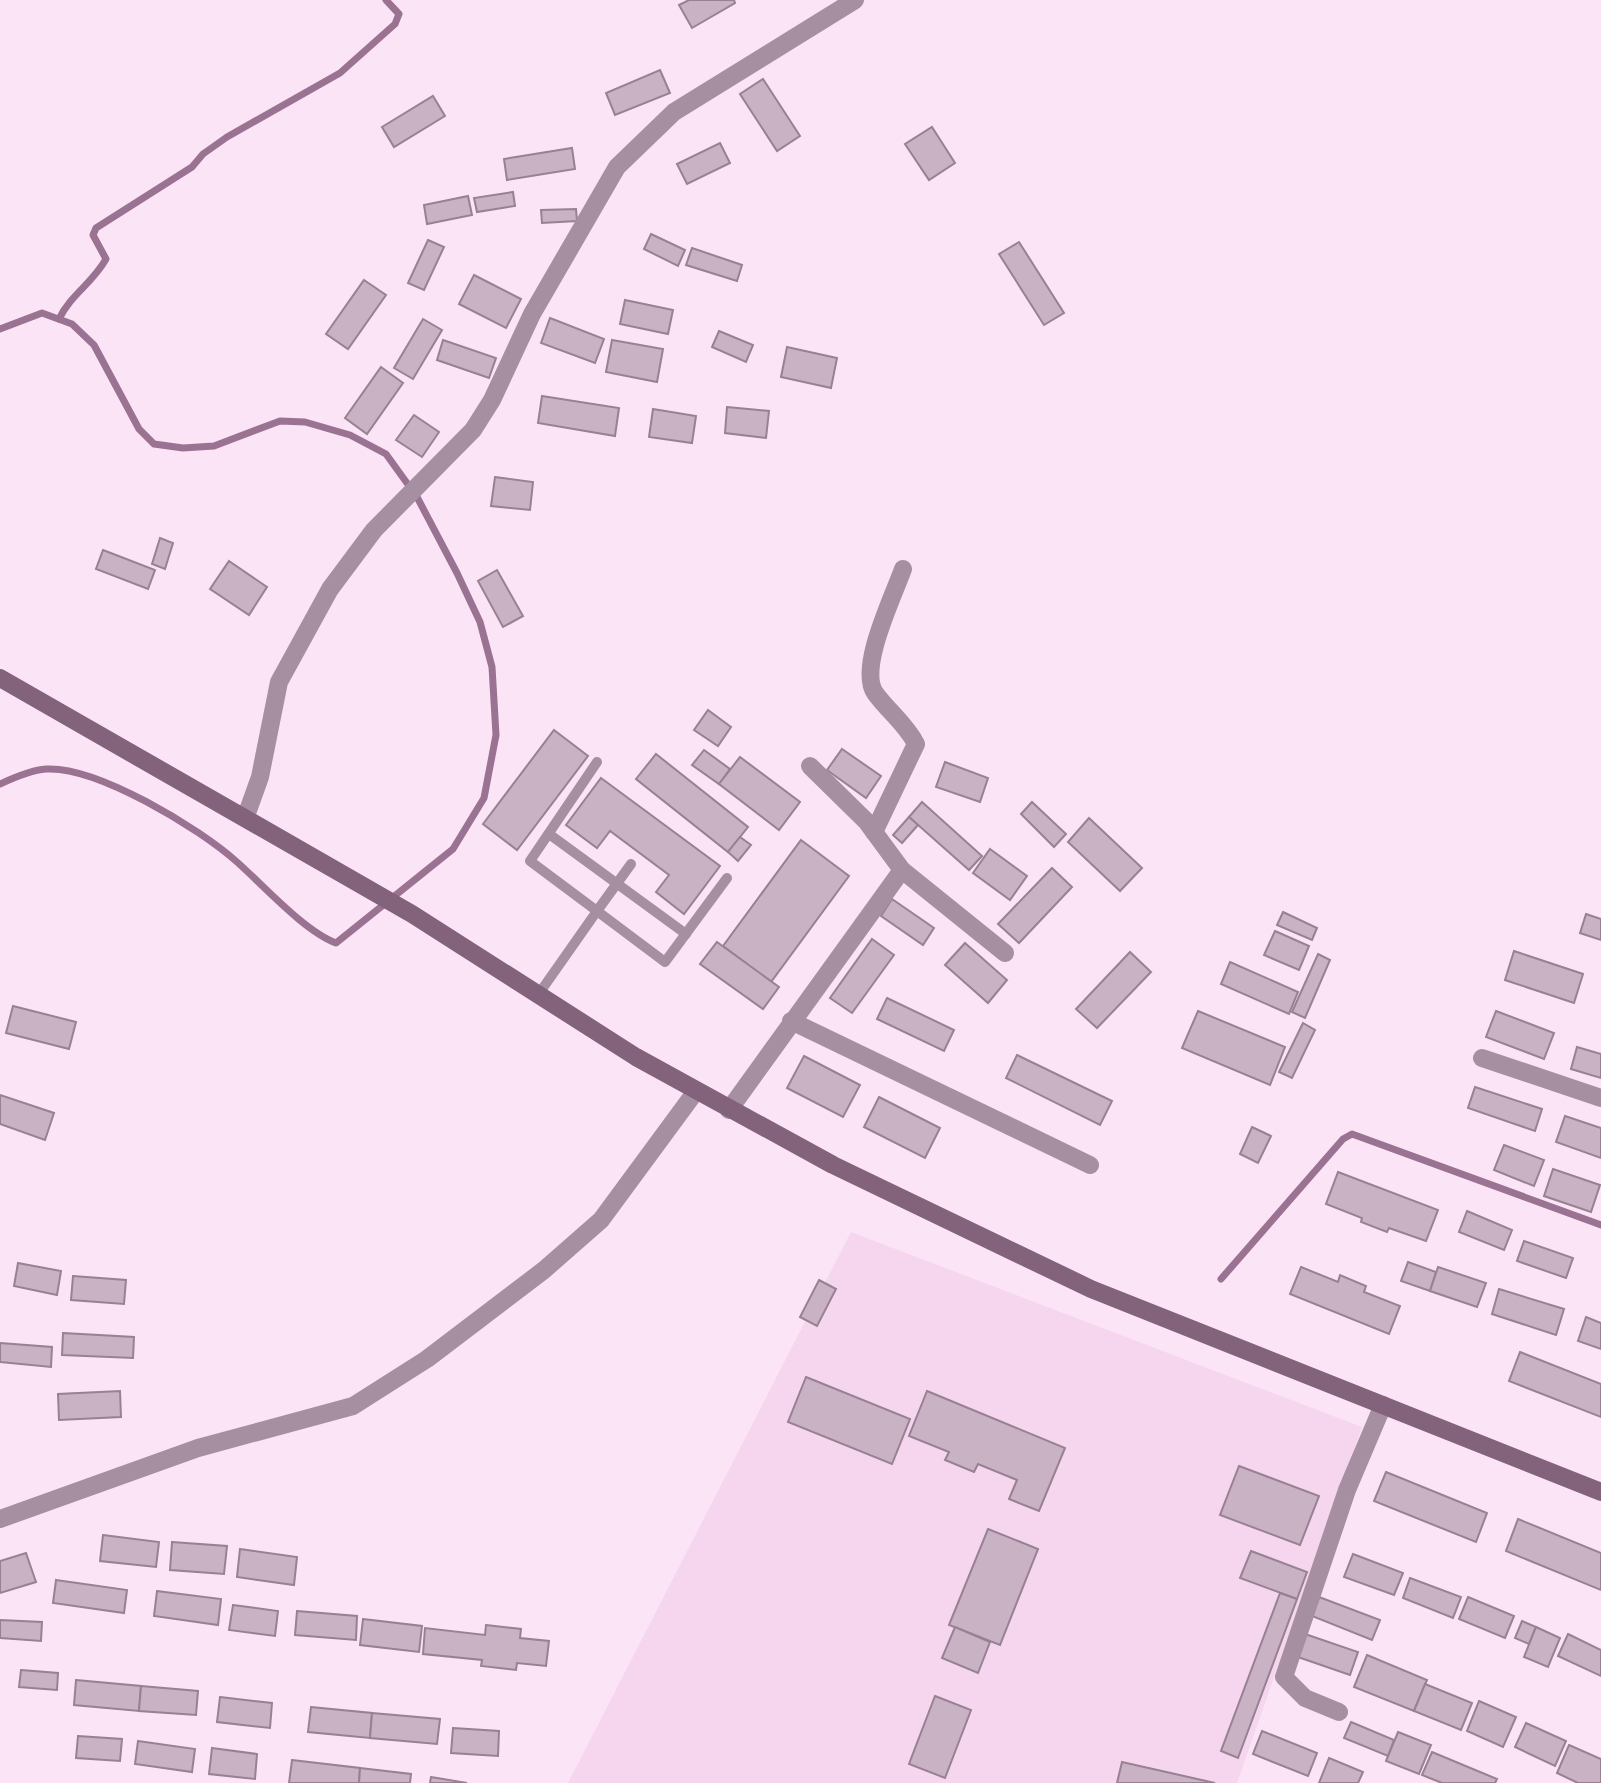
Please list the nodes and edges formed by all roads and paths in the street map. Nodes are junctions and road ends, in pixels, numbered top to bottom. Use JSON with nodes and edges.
{"nodes":[{"id":1,"x":855,"y":0,"type":"edge"},
{"id":2,"x":903,"y":569,"type":"dead end"},
{"id":3,"x":0,"y":678,"type":"edge"},
{"id":4,"x":597,"y":762,"type":"dead end"},
{"id":5,"x":810,"y":766,"type":"dead end"},
{"id":6,"x":246,"y":816,"type":"junction"},
{"id":7,"x":874,"y":832,"type":"junction"},
{"id":8,"x":549,"y":834,"type":"junction"},
{"id":9,"x":631,"y":863,"type":"dead end"},
{"id":10,"x":902,"y":870,"type":"junction"},
{"id":11,"x":727,"y":878,"type":"dead end"},
{"id":12,"x":617,"y":884,"type":"junction"},
{"id":13,"x":597,"y":911,"type":"junction"},
{"id":14,"x":685,"y":934,"type":"junction"},
{"id":15,"x":1005,"y":953,"type":"dead end"},
{"id":16,"x":538,"y":995,"type":"junction"},
{"id":17,"x":791,"y":1021,"type":"junction"},
{"id":18,"x":1482,"y":1058,"type":"dead end"},
{"id":19,"x":696,"y":1091,"type":"junction"},
{"id":20,"x":1601,"y":1098,"type":"edge"},
{"id":21,"x":729,"y":1110,"type":"junction"},
{"id":22,"x":1090,"y":1165,"type":"dead end"},
{"id":23,"x":1383,"y":1405,"type":"junction"},
{"id":24,"x":1601,"y":1492,"type":"edge"},
{"id":25,"x":0,"y":1519,"type":"edge"},
{"id":26,"x":1339,"y":1712,"type":"dead end"}],
"edges":[{"from":1,"to":6,"type":"street"},
{"from":2,"to":7,"type":"street"},
{"from":3,"to":6,"type":"main road"},
{"from":4,"to":8,"type":"lane"},
{"from":5,"to":7,"type":"street"},
{"from":6,"to":16,"type":"main road"},
{"from":7,"to":10,"type":"street"},
{"from":8,"to":12,"type":"lane"},
{"from":8,"to":13,"type":"lane"},
{"from":9,"to":12,"type":"lane"},
{"from":10,"to":15,"type":"street"},
{"from":10,"to":17,"type":"street"},
{"from":11,"to":14,"type":"lane"},
{"from":12,"to":13,"type":"lane"},
{"from":12,"to":14,"type":"lane"},
{"from":13,"to":14,"type":"lane"},
{"from":13,"to":16,"type":"lane"},
{"from":16,"to":19,"type":"main road"},
{"from":17,"to":21,"type":"street"},
{"from":17,"to":22,"type":"street"},
{"from":18,"to":20,"type":"street"},
{"from":19,"to":21,"type":"main road"},
{"from":19,"to":25,"type":"street"},
{"from":21,"to":23,"type":"main road"},
{"from":23,"to":24,"type":"main road"},
{"from":23,"to":26,"type":"street"}]}
